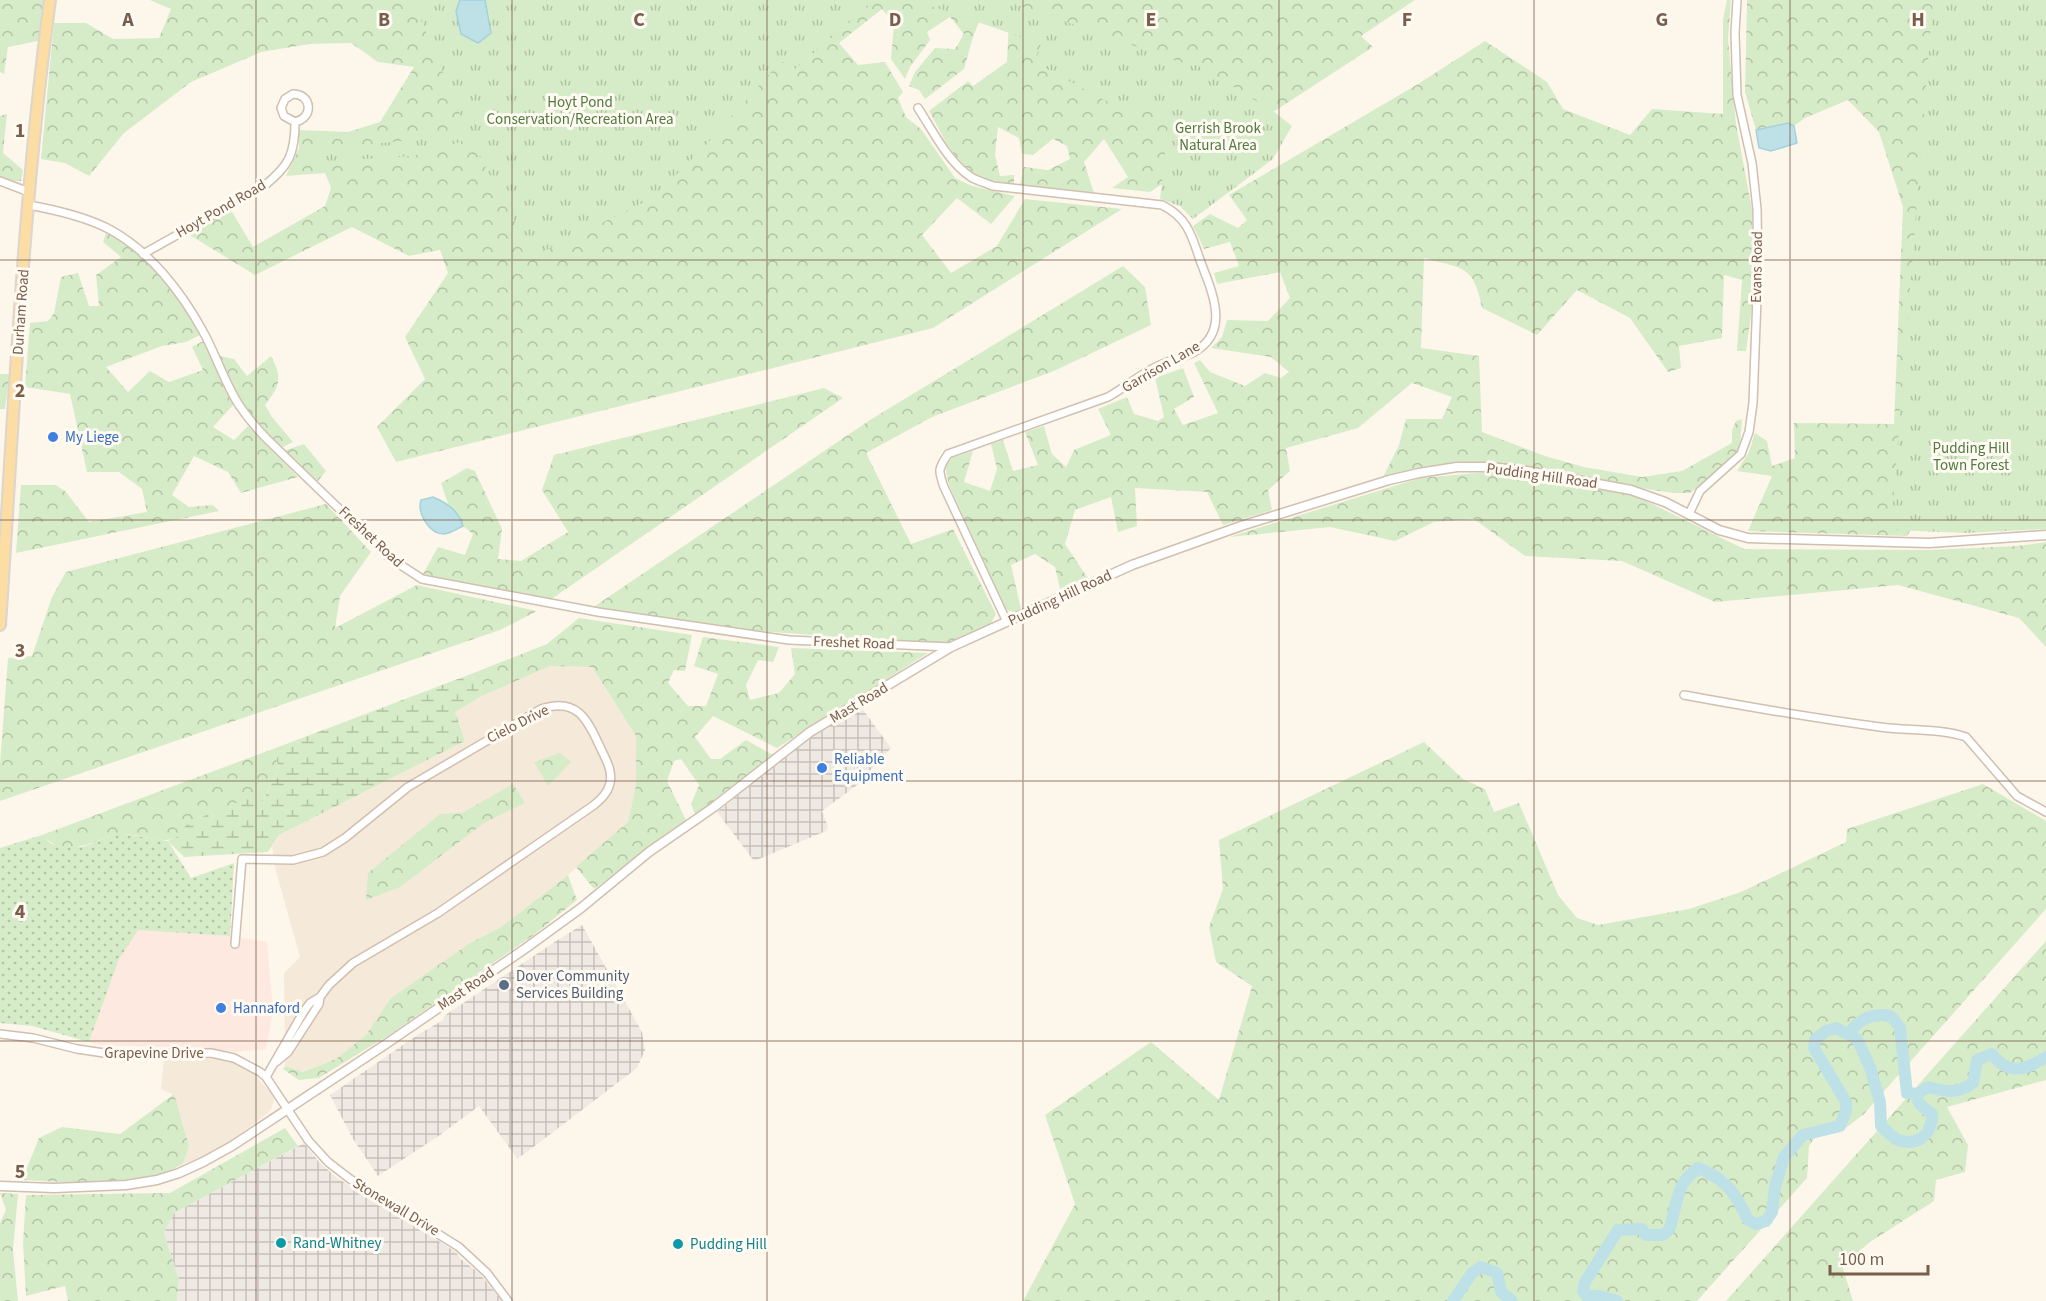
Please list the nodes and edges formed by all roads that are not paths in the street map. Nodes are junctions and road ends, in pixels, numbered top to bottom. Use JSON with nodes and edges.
{"nodes":[{"id":1,"x":50,"y":0,"type":"edge"},
{"id":2,"x":1737,"y":0,"type":"edge"},
{"id":3,"x":918,"y":108,"type":"dead end"},
{"id":4,"x":295,"y":122,"type":"junction"},
{"id":5,"x":0,"y":182,"type":"edge"},
{"id":6,"x":30,"y":192,"type":"junction"},
{"id":7,"x":29,"y":205,"type":"junction"},
{"id":8,"x":143,"y":254,"type":"junction"},
{"id":9,"x":1689,"y":514,"type":"junction"},
{"id":10,"x":2046,"y":535,"type":"edge"},
{"id":11,"x":1007,"y":622,"type":"junction"},
{"id":12,"x":0,"y":625,"type":"edge"},
{"id":13,"x":951,"y":647,"type":"junction"},
{"id":14,"x":1684,"y":695,"type":"dead end"},
{"id":15,"x":2046,"y":812,"type":"edge"},
{"id":16,"x":235,"y":944,"type":"dead end"},
{"id":17,"x":0,"y":1034,"type":"edge"},
{"id":18,"x":266,"y":1077,"type":"junction"},
{"id":19,"x":287,"y":1109,"type":"junction"},
{"id":20,"x":0,"y":1186,"type":"edge"},
{"id":21,"x":508,"y":1301,"type":"edge"}],
"edges":[{"from":1,"to":6,"type":"main road","name":"Durham Road"},
{"from":2,"to":9,"type":"street","name":"Evans Road"},
{"from":3,"to":11,"type":"street","name":"Garrison Lane"},
{"from":4,"to":4,"type":"street","name":"Hoyt Pond Road"},
{"from":4,"to":8,"type":"street","name":"Hoyt Pond Road"},
{"from":5,"to":6,"type":"street"},
{"from":6,"to":7,"type":"main road","name":"Durham Road"},
{"from":7,"to":8,"type":"street","name":"Freshet Road"},
{"from":7,"to":12,"type":"main road","name":"Durham Road"},
{"from":8,"to":13,"type":"street","name":"Freshet Road"},
{"from":9,"to":10,"type":"street","name":"Pudding Hill Road"},
{"from":9,"to":11,"type":"street","name":"Pudding Hill Road"},
{"from":11,"to":13,"type":"street","name":"Pudding Hill Road"},
{"from":13,"to":19,"type":"street","name":"Mast Road"},
{"from":14,"to":15,"type":"street"},
{"from":16,"to":18,"type":"street","name":"Cielo Drive"},
{"from":17,"to":18,"type":"street","name":"Grapevine Drive"},
{"from":18,"to":19,"type":"street","name":"Grapevine Drive"},
{"from":19,"to":20,"type":"street","name":"Mast Road"},
{"from":19,"to":21,"type":"street","name":"Stonewall Drive"}]}
